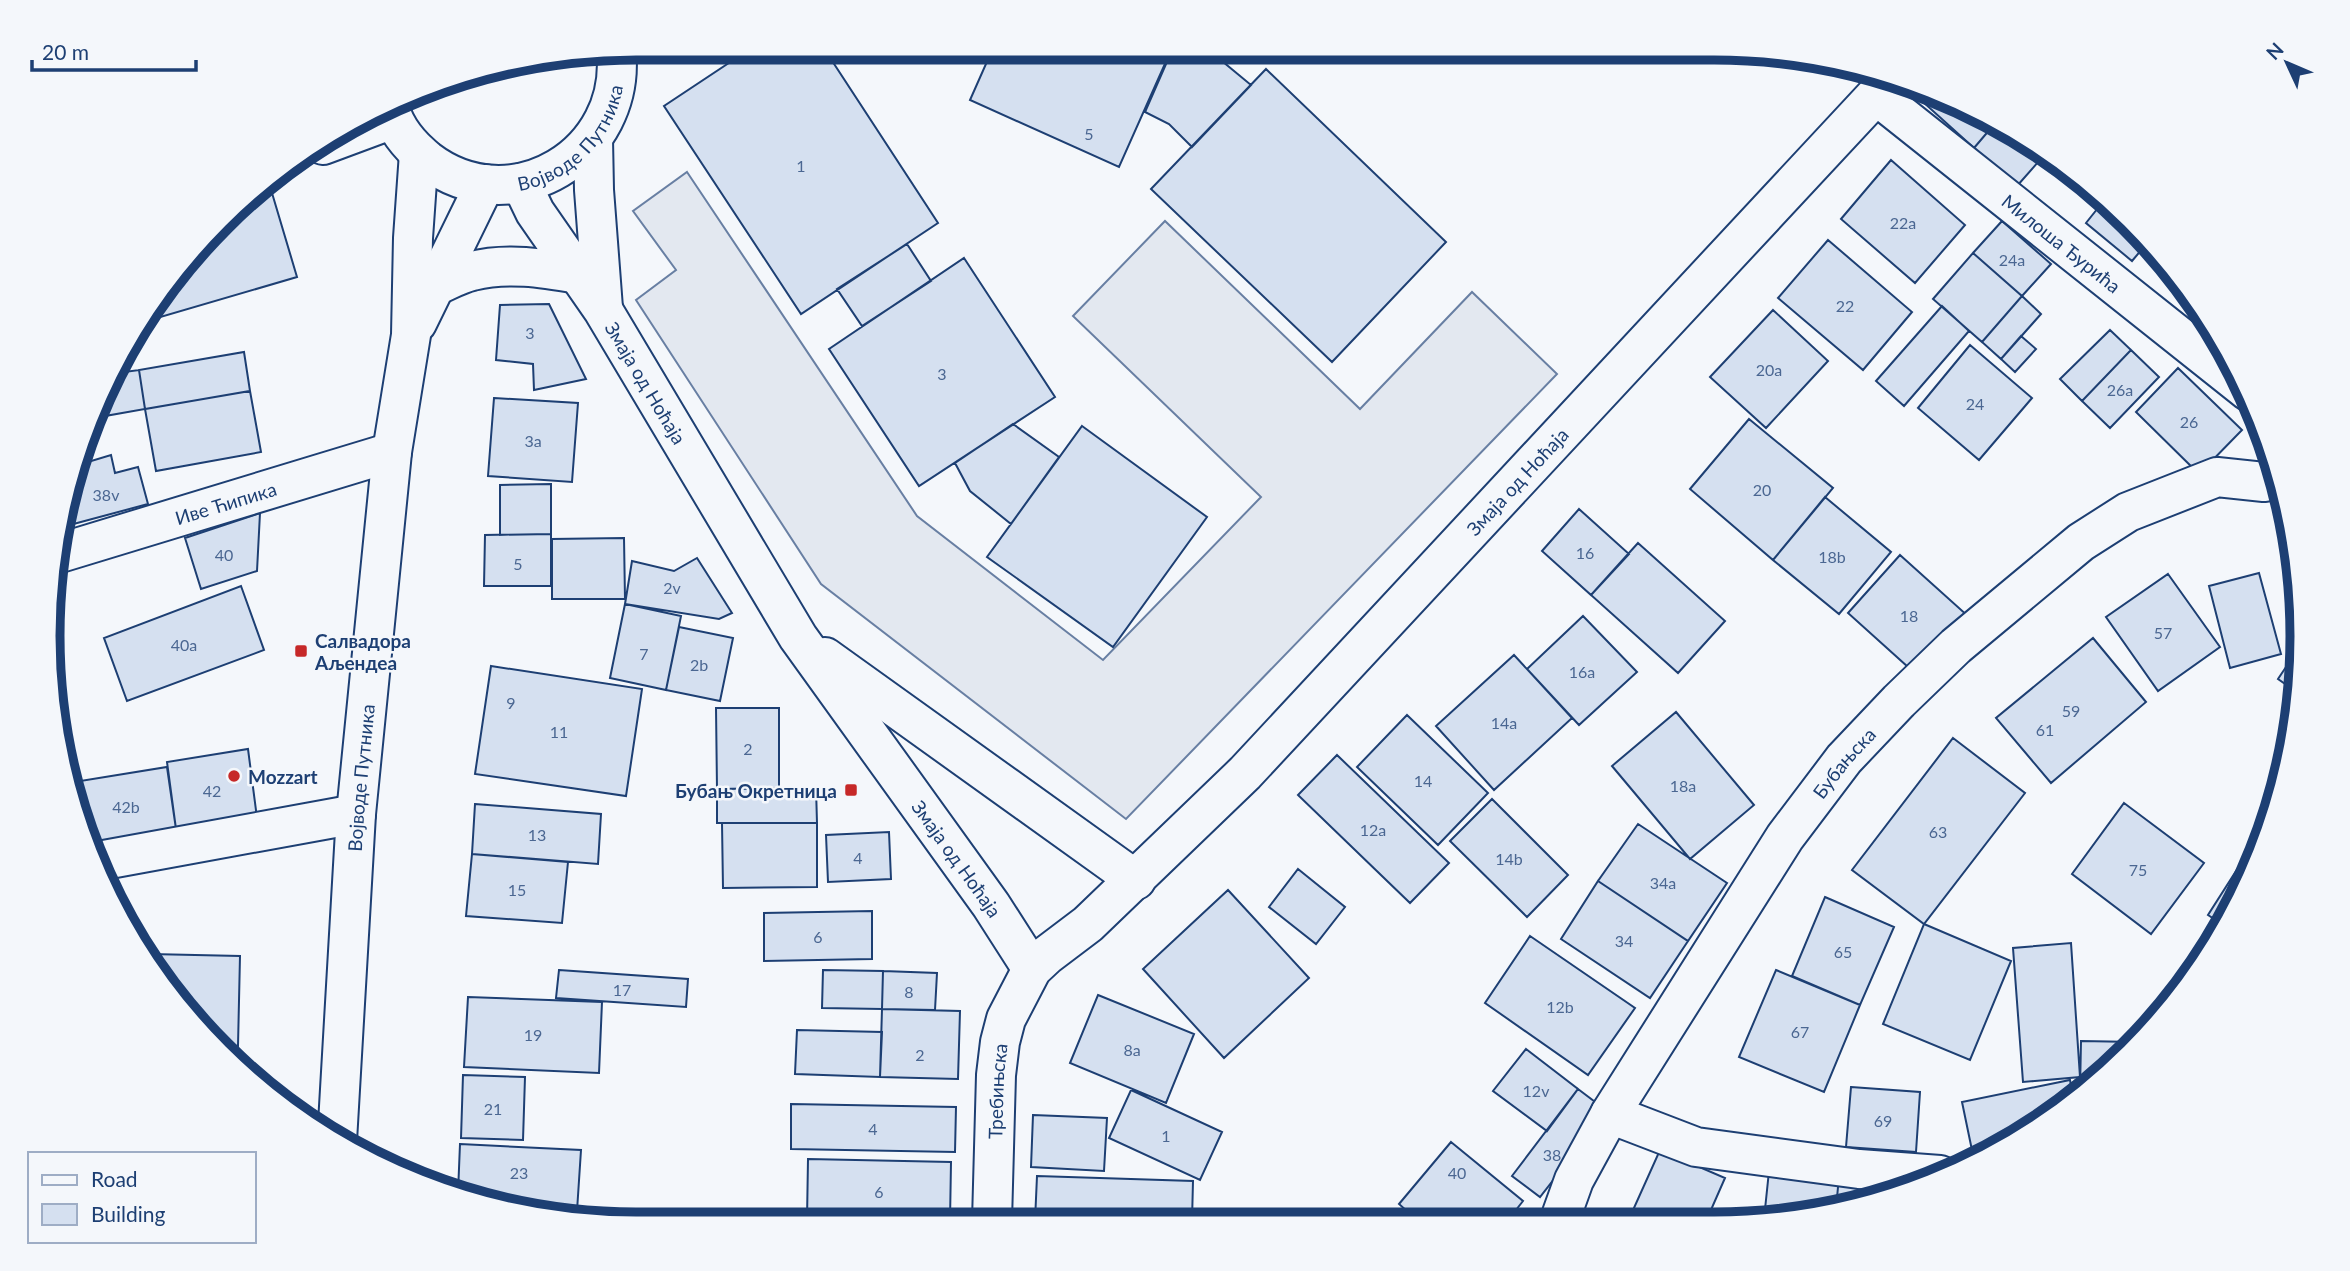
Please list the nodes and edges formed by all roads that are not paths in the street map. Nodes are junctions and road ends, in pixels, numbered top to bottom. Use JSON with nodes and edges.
{"nodes":[{"id":1,"x":617,"y":60,"type":"edge"},
{"id":2,"x":1885,"y":87,"type":"edge"},
{"id":3,"x":391,"y":114,"type":"edge"},
{"id":4,"x":593,"y":139,"type":"junction"},
{"id":5,"x":419,"y":153,"type":"junction"},
{"id":6,"x":503,"y":184,"type":"junction"},
{"id":7,"x":578,"y":274,"type":"junction"},
{"id":8,"x":435,"y":286,"type":"junction"},
{"id":9,"x":603,"y":310,"type":"junction"},
{"id":10,"x":411,"y":335,"type":"junction"},
{"id":11,"x":2227,"y":373,"type":"edge"},
{"id":12,"x":392,"y":452,"type":"junction"},
{"id":13,"x":2269,"y":481,"type":"edge"},
{"id":14,"x":66,"y":551,"type":"edge"},
{"id":15,"x":798,"y":637,"type":"junction"},
{"id":16,"x":356,"y":814,"type":"junction"},
{"id":17,"x":105,"y":860,"type":"edge"},
{"id":18,"x":1136,"y":880,"type":"junction"},
{"id":19,"x":1032,"y":969,"type":"junction"},
{"id":20,"x":1610,"y":1114,"type":"junction"},
{"id":21,"x":338,"y":1128,"type":"edge"},
{"id":22,"x":1920,"y":1174,"type":"edge"},
{"id":23,"x":992,"y":1212,"type":"edge"},
{"id":24,"x":1563,"y":1212,"type":"edge"}],
"edges":[{"from":1,"to":4,"type":"street","name":"Војводе Путника"},
{"from":2,"to":11,"type":"street","name":"Милоша Ђурића"},
{"from":2,"to":18,"type":"street","name":"Змаја од Ноћаја"},
{"from":3,"to":5,"type":"street","name":"Војводе Путника"},
{"from":4,"to":6,"type":"street","name":"Војводе Путника"},
{"from":4,"to":9,"type":"street","name":"Змаја од Ноћаја"},
{"from":5,"to":6,"type":"street","name":"Војводе Путника"},
{"from":5,"to":10,"type":"street","name":"Војводе Путника"},
{"from":6,"to":7,"type":"street","name":"Змаја од Ноћаја"},
{"from":6,"to":8,"type":"street","name":"Војводе Путника"},
{"from":7,"to":8,"type":"street"},
{"from":7,"to":9,"type":"street","name":"Змаја од Ноћаја"},
{"from":8,"to":10,"type":"street","name":"Војводе Путника"},
{"from":9,"to":15,"type":"street","name":"Змаја од Ноћаја"},
{"from":10,"to":12,"type":"street","name":"Војводе Путника"},
{"from":12,"to":14,"type":"street","name":"Иве Ћипика"},
{"from":12,"to":16,"type":"street","name":"Војводе Путника"},
{"from":13,"to":20,"type":"street","name":"Бубањска"},
{"from":15,"to":18,"type":"street","name":"Змаја од Ноћаја"},
{"from":15,"to":19,"type":"street","name":"Змаја од Ноћаја"},
{"from":16,"to":17,"type":"street"},
{"from":16,"to":21,"type":"street","name":"Војводе Путника"},
{"from":18,"to":19,"type":"street","name":"Змаја од Ноћаја"},
{"from":19,"to":23,"type":"street","name":"Требињска"},
{"from":20,"to":22,"type":"street"},
{"from":20,"to":24,"type":"street","name":"Бубањска"}]}
